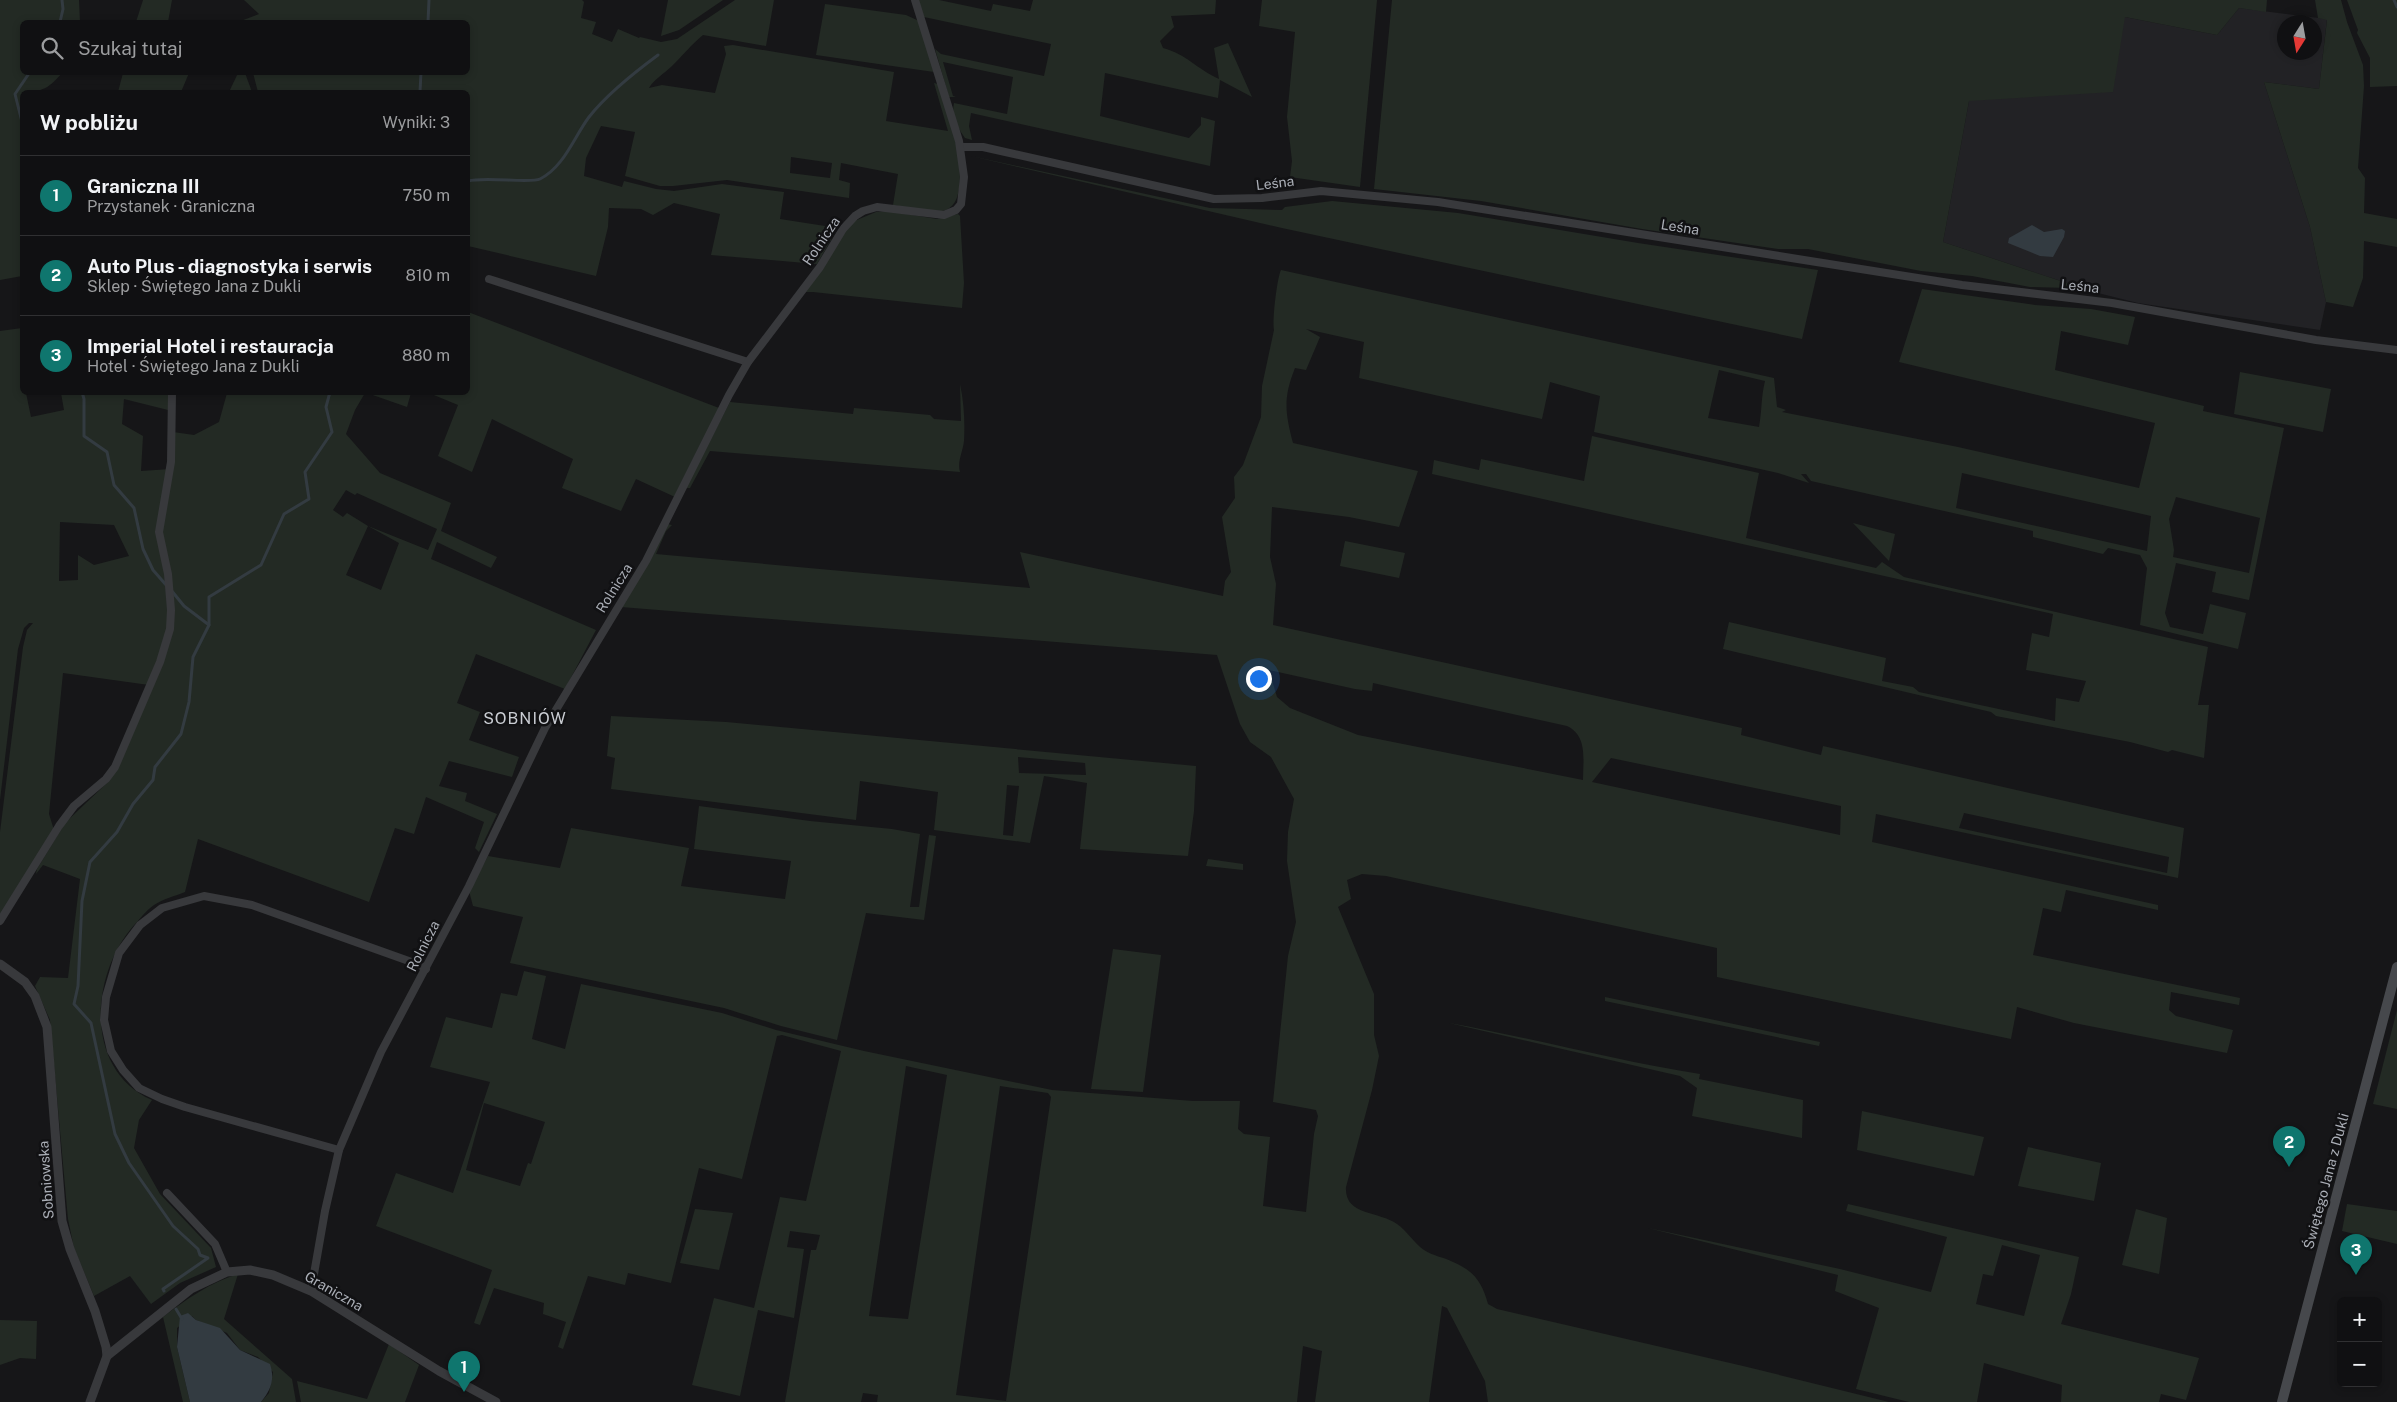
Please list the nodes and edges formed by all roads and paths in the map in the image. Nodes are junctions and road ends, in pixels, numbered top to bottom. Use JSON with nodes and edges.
{"nodes":[{"id":1,"x":915,"y":0,"type":"edge"},
{"id":2,"x":960,"y":147,"type":"junction"},
{"id":3,"x":488,"y":279,"type":"dead end"},
{"id":4,"x":2397,"y":350,"type":"edge"},
{"id":5,"x":748,"y":362,"type":"junction"},
{"id":6,"x":172,"y":395,"type":"edge"},
{"id":7,"x":0,"y":921,"type":"edge"},
{"id":8,"x":0,"y":964,"type":"edge"},
{"id":9,"x":2397,"y":967,"type":"edge"},
{"id":10,"x":426,"y":969,"type":"junction"},
{"id":11,"x":339,"y":1150,"type":"junction"},
{"id":12,"x":167,"y":1193,"type":"dead end"},
{"id":13,"x":227,"y":1272,"type":"junction"},
{"id":14,"x":311,"y":1291,"type":"junction"},
{"id":15,"x":107,"y":1356,"type":"junction"},
{"id":16,"x":90,"y":1402,"type":"edge"},
{"id":17,"x":496,"y":1402,"type":"edge"},
{"id":18,"x":2282,"y":1402,"type":"edge"}],
"edges":[{"from":1,"to":2,"type":"street","name":"Rolnicza"},
{"from":2,"to":4,"type":"street","name":"Leśna"},
{"from":2,"to":5,"type":"street","name":"Rolnicza"},
{"from":3,"to":5,"type":"street"},
{"from":5,"to":10,"type":"street","name":"Rolnicza"},
{"from":6,"to":7,"type":"street"},
{"from":8,"to":15,"type":"street","name":"Sobniowska"},
{"from":9,"to":18,"type":"main road","name":"Świętego Jana z Dukli"},
{"from":10,"to":11,"type":"street","name":"Rolnicza"},
{"from":10,"to":11,"type":"street"},
{"from":11,"to":14,"type":"street","name":"Rolnicza"},
{"from":12,"to":13,"type":"street"},
{"from":13,"to":14,"type":"street","name":"Graniczna"},
{"from":13,"to":15,"type":"street","name":"Graniczna"},
{"from":14,"to":17,"type":"street","name":"Graniczna"},
{"from":15,"to":16,"type":"street"}]}
